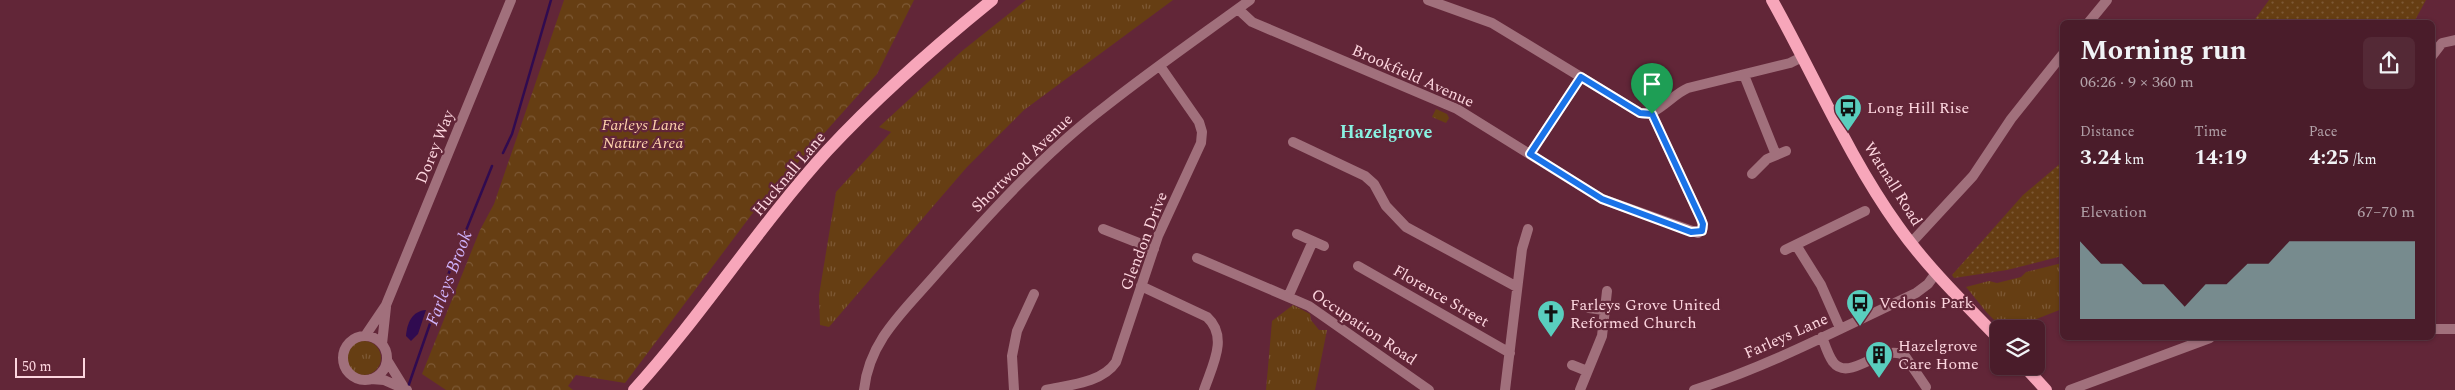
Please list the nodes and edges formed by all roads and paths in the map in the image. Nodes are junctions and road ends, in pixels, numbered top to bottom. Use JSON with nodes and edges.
{"nodes":[{"id":1,"x":511,"y":0,"type":"edge"},
{"id":2,"x":992,"y":0,"type":"edge"},
{"id":3,"x":1250,"y":0,"type":"edge"},
{"id":4,"x":1428,"y":0,"type":"edge"},
{"id":5,"x":1772,"y":0,"type":"edge"},
{"id":6,"x":2107,"y":0,"type":"edge"},
{"id":7,"x":1238,"y":9,"type":"junction"},
{"id":8,"x":2091,"y":20,"type":"edge"},
{"id":9,"x":2455,"y":40,"type":"edge"},
{"id":10,"x":2435,"y":52,"type":"edge"},
{"id":11,"x":1802,"y":57,"type":"junction"},
{"id":12,"x":2060,"y":58,"type":"edge"},
{"id":13,"x":1160,"y":66,"type":"junction"},
{"id":14,"x":1744,"y":74,"type":"junction"},
{"id":15,"x":1581,"y":77,"type":"junction"},
{"id":16,"x":1652,"y":114,"type":"junction"},
{"id":17,"x":1293,"y":142,"type":"dead end"},
{"id":18,"x":1786,"y":151,"type":"dead end"},
{"id":19,"x":1530,"y":154,"type":"junction"},
{"id":20,"x":1776,"y":155,"type":"junction"},
{"id":21,"x":1752,"y":174,"type":"dead end"},
{"id":22,"x":1865,"y":211,"type":"dead end"},
{"id":23,"x":1103,"y":229,"type":"dead end"},
{"id":24,"x":1528,"y":229,"type":"dead end"},
{"id":25,"x":1297,"y":234,"type":"dead end"},
{"id":26,"x":1313,"y":241,"type":"junction"},
{"id":27,"x":1911,"y":243,"type":"junction"},
{"id":28,"x":1796,"y":245,"type":"junction"},
{"id":29,"x":1324,"y":246,"type":"dead end"},
{"id":30,"x":1154,"y":248,"type":"junction"},
{"id":31,"x":1785,"y":250,"type":"dead end"},
{"id":32,"x":1197,"y":258,"type":"dead end"},
{"id":33,"x":1358,"y":266,"type":"dead end"},
{"id":34,"x":1936,"y":273,"type":"junction"},
{"id":35,"x":1142,"y":286,"type":"junction"},
{"id":36,"x":1517,"y":287,"type":"junction"},
{"id":37,"x":1607,"y":291,"type":"dead end"},
{"id":38,"x":1034,"y":294,"type":"dead end"},
{"id":39,"x":1288,"y":297,"type":"junction"},
{"id":40,"x":386,"y":304,"type":"junction"},
{"id":41,"x":1589,"y":308,"type":"dead end"},
{"id":42,"x":1604,"y":310,"type":"junction"},
{"id":43,"x":1840,"y":328,"type":"junction"},
{"id":44,"x":2435,"y":329,"type":"edge"},
{"id":45,"x":2455,"y":329,"type":"edge"},
{"id":46,"x":1990,"y":330,"type":"edge"},
{"id":47,"x":365,"y":336,"type":"junction"},
{"id":48,"x":1822,"y":337,"type":"junction"},
{"id":49,"x":2205,"y":340,"type":"edge"},
{"id":50,"x":382,"y":344,"type":"junction"},
{"id":51,"x":1510,"y":353,"type":"junction"},
{"id":52,"x":387,"y":360,"type":"junction"},
{"id":53,"x":1572,"y":365,"type":"dead end"},
{"id":54,"x":1587,"y":371,"type":"junction"},
{"id":55,"x":2032,"y":375,"type":"edge"},
{"id":56,"x":371,"y":379,"type":"junction"},
{"id":57,"x":1718,"y":386,"type":"edge"},
{"id":58,"x":1926,"y":387,"type":"dead end"},
{"id":59,"x":405,"y":388,"type":"edge"},
{"id":60,"x":634,"y":390,"type":"edge"},
{"id":61,"x":864,"y":390,"type":"edge"},
{"id":62,"x":1014,"y":390,"type":"edge"},
{"id":63,"x":1046,"y":390,"type":"edge"},
{"id":64,"x":1204,"y":390,"type":"edge"},
{"id":65,"x":1429,"y":390,"type":"edge"},
{"id":66,"x":1505,"y":390,"type":"edge"},
{"id":67,"x":1580,"y":390,"type":"edge"},
{"id":68,"x":1694,"y":390,"type":"edge"},
{"id":69,"x":2046,"y":390,"type":"edge"},
{"id":70,"x":2070,"y":390,"type":"edge"}],
"edges":[{"from":1,"to":40,"type":"street","name":"Dorey Way"},
{"from":2,"to":60,"type":"main road","name":"Hucknall Lane"},
{"from":3,"to":7,"type":"street","name":"Shortwood Avenue"},
{"from":4,"to":15,"type":"street"},
{"from":5,"to":11,"type":"main road","name":"Watnall Road"},
{"from":6,"to":8,"type":"street"},
{"from":7,"to":13,"type":"street","name":"Shortwood Avenue"},
{"from":7,"to":19,"type":"street","name":"Brookfield Avenue"},
{"from":9,"to":10,"type":"street"},
{"from":11,"to":14,"type":"street"},
{"from":11,"to":27,"type":"main road","name":"Watnall Road"},
{"from":12,"to":27,"type":"street"},
{"from":13,"to":30,"type":"street","name":"Glendon Drive"},
{"from":13,"to":61,"type":"street","name":"Shortwood Avenue"},
{"from":14,"to":16,"type":"street"},
{"from":14,"to":20,"type":"street"},
{"from":15,"to":16,"type":"street"},
{"from":15,"to":19,"type":"street"},
{"from":16,"to":19,"type":"street","name":"Brookfield Avenue"},
{"from":17,"to":36,"type":"street"},
{"from":18,"to":20,"type":"street"},
{"from":20,"to":21,"type":"street"},
{"from":22,"to":28,"type":"street"},
{"from":23,"to":30,"type":"street"},
{"from":24,"to":36,"type":"street"},
{"from":25,"to":26,"type":"street"},
{"from":26,"to":29,"type":"street"},
{"from":26,"to":39,"type":"street"},
{"from":27,"to":34,"type":"main road","name":"Watnall Road"},
{"from":28,"to":31,"type":"street"},
{"from":28,"to":43,"type":"street"},
{"from":30,"to":35,"type":"street","name":"Glendon Drive"},
{"from":32,"to":39,"type":"street","name":"Occupation Road"},
{"from":33,"to":51,"type":"street","name":"Florence Street"},
{"from":34,"to":43,"type":"street","name":"Farleys Lane"},
{"from":34,"to":46,"type":"main road","name":"Watnall Road"},
{"from":35,"to":63,"type":"street","name":"Glendon Drive"},
{"from":35,"to":64,"type":"street"},
{"from":36,"to":51,"type":"street"},
{"from":37,"to":42,"type":"street"},
{"from":38,"to":62,"type":"street"},
{"from":39,"to":65,"type":"street","name":"Occupation Road"},
{"from":40,"to":47,"type":"street","name":"Dorey Way"},
{"from":40,"to":50,"type":"street","name":"Dorey Way"},
{"from":41,"to":42,"type":"street"},
{"from":42,"to":54,"type":"street"},
{"from":43,"to":48,"type":"street","name":"Farleys Lane"},
{"from":44,"to":45,"type":"street"},
{"from":47,"to":50,"type":"street"},
{"from":47,"to":56,"type":"street"},
{"from":48,"to":57,"type":"street","name":"Farleys Lane"},
{"from":48,"to":58,"type":"street"},
{"from":49,"to":70,"type":"street"},
{"from":50,"to":52,"type":"street"},
{"from":51,"to":66,"type":"street"},
{"from":52,"to":56,"type":"street"},
{"from":52,"to":59,"type":"street"},
{"from":53,"to":54,"type":"street"},
{"from":54,"to":67,"type":"street"},
{"from":55,"to":69,"type":"main road"},
{"from":56,"to":59,"type":"street"},
{"from":57,"to":68,"type":"street","name":"Farleys Lane"}]}
